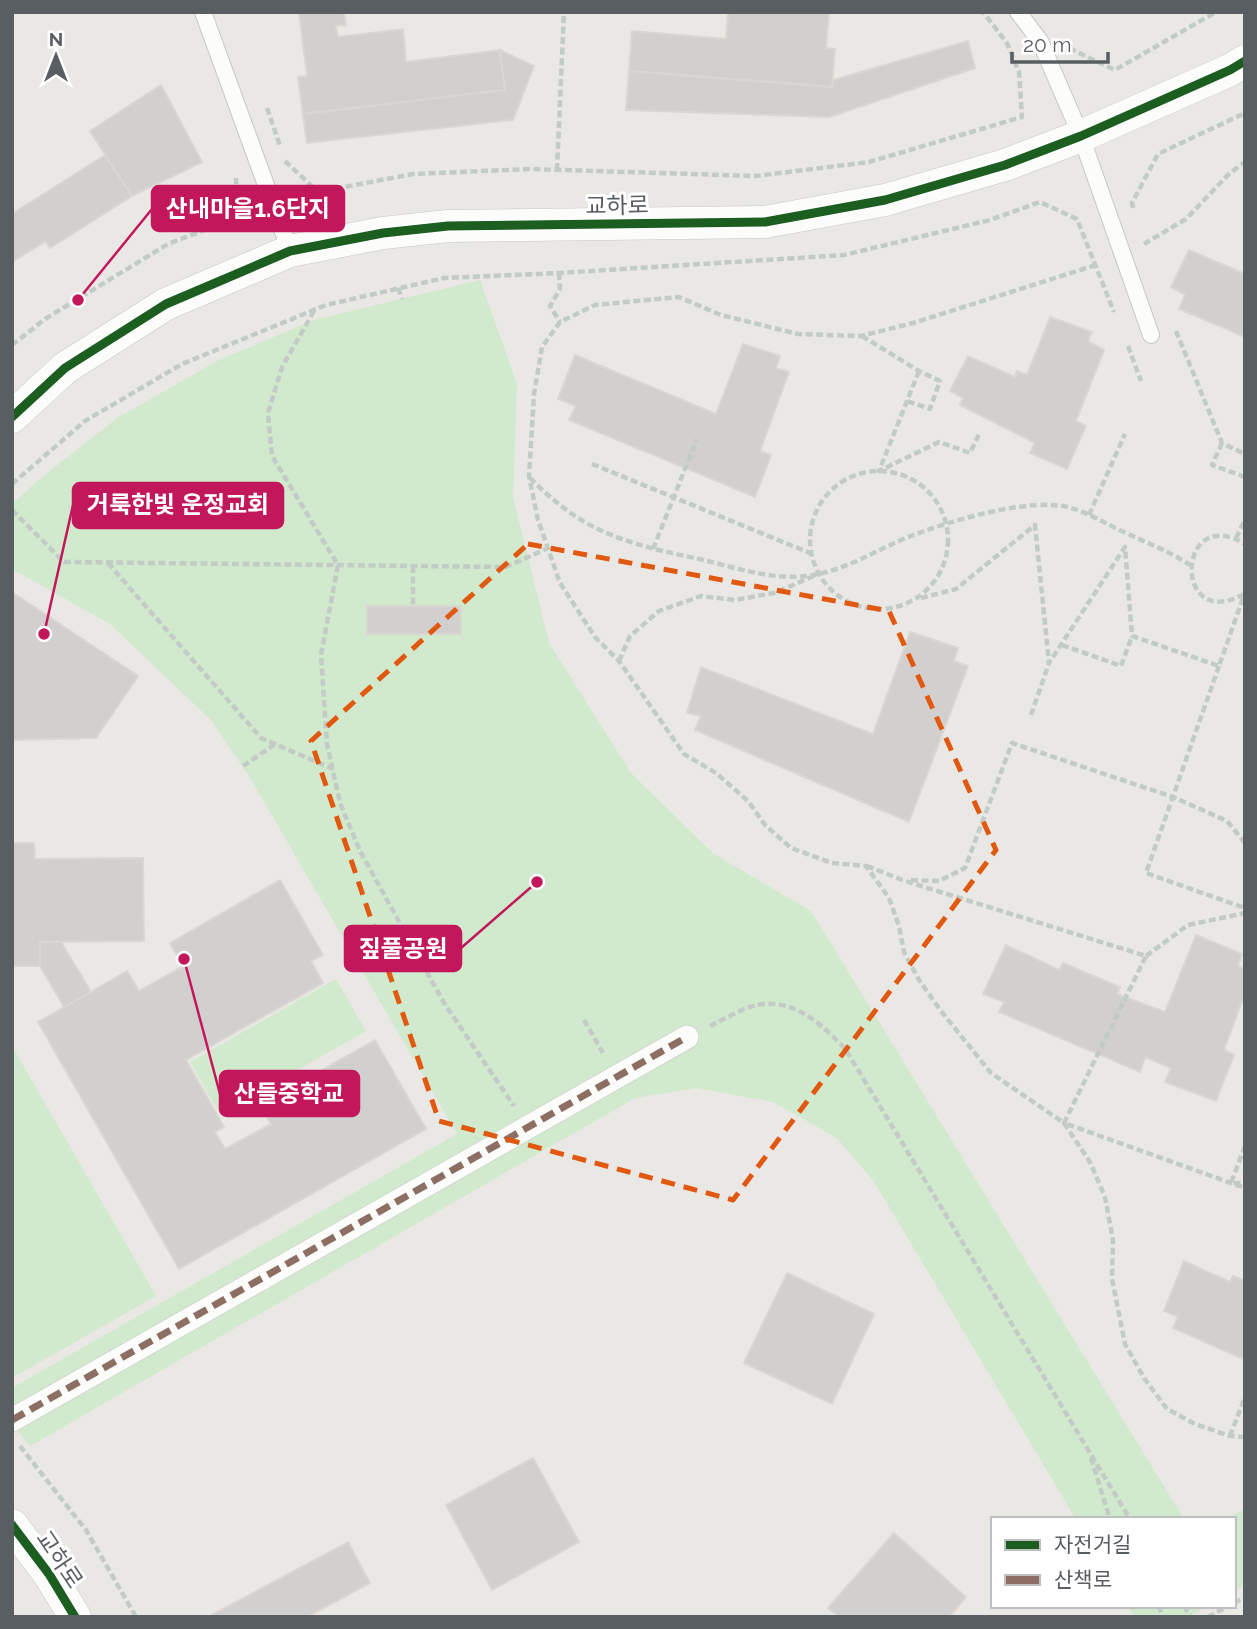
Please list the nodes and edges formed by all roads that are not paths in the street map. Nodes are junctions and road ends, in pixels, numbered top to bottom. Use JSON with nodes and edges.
{"nodes":[{"id":1,"x":203,"y":12,"type":"edge"},
{"id":2,"x":1018,"y":12,"type":"edge"},
{"id":3,"x":1245,"y":61,"type":"edge"},
{"id":4,"x":1081,"y":136,"type":"junction"},
{"id":5,"x":290,"y":251,"type":"junction"},
{"id":6,"x":1151,"y":335,"type":"dead end"},
{"id":7,"x":12,"y":417,"type":"edge"},
{"id":8,"x":687,"y":1037,"type":"road end"},
{"id":9,"x":12,"y":1420,"type":"edge"},
{"id":10,"x":12,"y":1525,"type":"edge"},
{"id":11,"x":75,"y":1617,"type":"edge"}],
"edges":[{"from":1,"to":5,"type":"lane"},
{"from":2,"to":4,"type":"lane"},
{"from":3,"to":4,"type":"street","name":"교하로"},
{"from":4,"to":5,"type":"street","name":"교하로"},
{"from":4,"to":6,"type":"lane"},
{"from":5,"to":7,"type":"street","name":"교하로"},
{"from":8,"to":9,"type":"street"},
{"from":10,"to":11,"type":"street","name":"교하로"}]}
